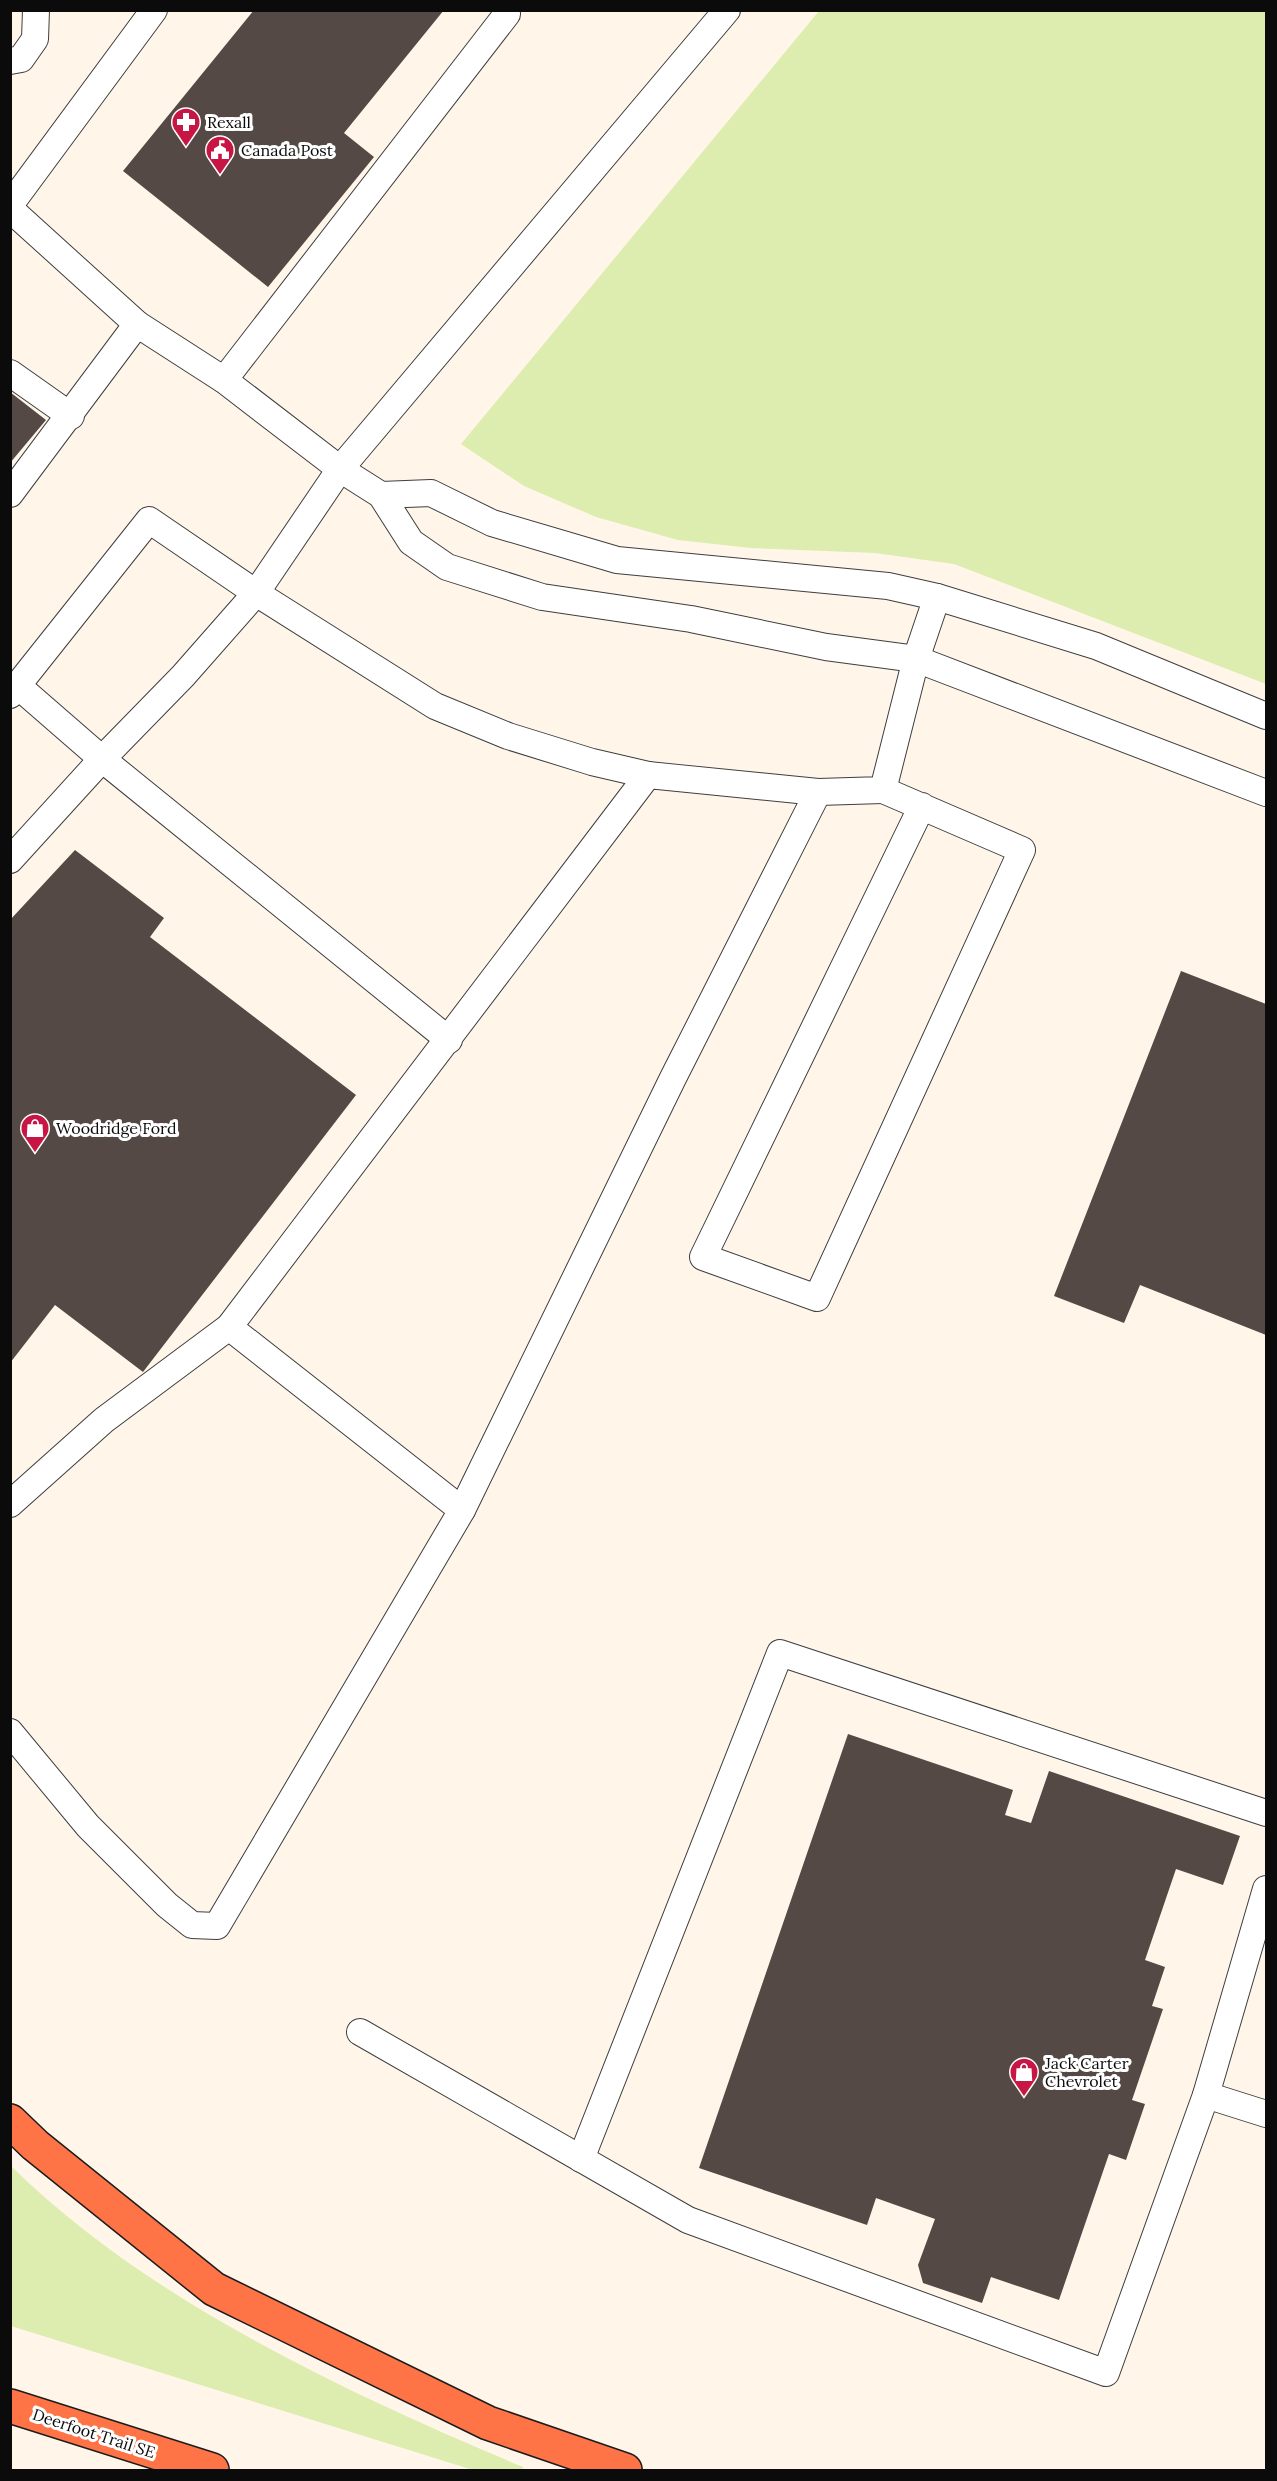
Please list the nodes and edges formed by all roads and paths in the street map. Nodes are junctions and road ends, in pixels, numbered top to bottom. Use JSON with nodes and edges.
{"nodes":[{"id":1,"x":36,"y":10,"type":"edge"},
{"id":2,"x":154,"y":10,"type":"edge"},
{"id":3,"x":727,"y":10,"type":"edge"},
{"id":4,"x":507,"y":14,"type":"dead end"},
{"id":5,"x":10,"y":61,"type":"edge"},
{"id":6,"x":10,"y":207,"type":"edge"},
{"id":7,"x":137,"y":324,"type":"junction"},
{"id":8,"x":10,"y":373,"type":"edge"},
{"id":9,"x":224,"y":380,"type":"junction"},
{"id":10,"x":71,"y":416,"type":"junction"},
{"id":11,"x":340,"y":469,"type":"junction"},
{"id":12,"x":10,"y":494,"type":"edge"},
{"id":13,"x":381,"y":495,"type":"junction"},
{"id":14,"x":256,"y":593,"type":"junction"},
{"id":15,"x":937,"y":597,"type":"junction"},
{"id":16,"x":916,"y":659,"type":"junction"},
{"id":17,"x":14,"y":691,"type":"edge"},
{"id":18,"x":1266,"y":716,"type":"edge"},
{"id":19,"x":102,"y":759,"type":"junction"},
{"id":20,"x":648,"y":775,"type":"junction"},
{"id":21,"x":883,"y":790,"type":"junction"},
{"id":22,"x":818,"y":792,"type":"junction"},
{"id":23,"x":1266,"y":793,"type":"edge"},
{"id":24,"x":922,"y":806,"type":"junction"},
{"id":25,"x":10,"y":860,"type":"edge"},
{"id":26,"x":449,"y":1040,"type":"junction"},
{"id":27,"x":229,"y":1327,"type":"junction"},
{"id":28,"x":10,"y":1504,"type":"edge"},
{"id":29,"x":462,"y":1510,"type":"junction"},
{"id":30,"x":10,"y":1732,"type":"edge"},
{"id":31,"x":1266,"y":1813,"type":"edge"},
{"id":32,"x":1266,"y":1889,"type":"edge"},
{"id":33,"x":360,"y":2032,"type":"dead end"},
{"id":34,"x":1206,"y":2095,"type":"junction"},
{"id":35,"x":1266,"y":2114,"type":"edge"},
{"id":36,"x":10,"y":2121,"type":"edge"},
{"id":37,"x":581,"y":2158,"type":"junction"},
{"id":38,"x":10,"y":2406,"type":"edge"},
{"id":39,"x":212,"y":2470,"type":"edge"},
{"id":40,"x":625,"y":2470,"type":"edge"}],
"edges":[{"from":1,"to":5,"type":"lane"},
{"from":2,"to":6,"type":"lane"},
{"from":3,"to":11,"type":"lane"},
{"from":4,"to":9,"type":"lane"},
{"from":6,"to":7,"type":"lane"},
{"from":7,"to":9,"type":"lane"},
{"from":7,"to":10,"type":"lane"},
{"from":8,"to":10,"type":"lane"},
{"from":9,"to":11,"type":"lane"},
{"from":10,"to":12,"type":"lane"},
{"from":11,"to":13,"type":"lane"},
{"from":11,"to":14,"type":"lane"},
{"from":13,"to":15,"type":"lane"},
{"from":13,"to":16,"type":"lane"},
{"from":14,"to":17,"type":"lane"},
{"from":14,"to":19,"type":"lane"},
{"from":14,"to":20,"type":"lane"},
{"from":15,"to":16,"type":"lane"},
{"from":15,"to":18,"type":"lane"},
{"from":16,"to":21,"type":"lane"},
{"from":16,"to":23,"type":"lane"},
{"from":17,"to":19,"type":"lane"},
{"from":19,"to":25,"type":"lane"},
{"from":19,"to":26,"type":"lane"},
{"from":20,"to":22,"type":"lane"},
{"from":20,"to":26,"type":"lane"},
{"from":21,"to":22,"type":"lane"},
{"from":21,"to":24,"type":"lane"},
{"from":22,"to":29,"type":"lane"},
{"from":24,"to":24,"type":"lane"},
{"from":26,"to":27,"type":"lane"},
{"from":27,"to":28,"type":"lane"},
{"from":27,"to":29,"type":"lane"},
{"from":29,"to":30,"type":"lane"},
{"from":31,"to":37,"type":"lane"},
{"from":32,"to":34,"type":"lane"},
{"from":33,"to":37,"type":"lane"},
{"from":34,"to":35,"type":"lane"},
{"from":34,"to":37,"type":"lane"},
{"from":36,"to":40,"type":"highway"},
{"from":38,"to":39,"type":"highway","name":"Deerfoot Trail SE"}]}
